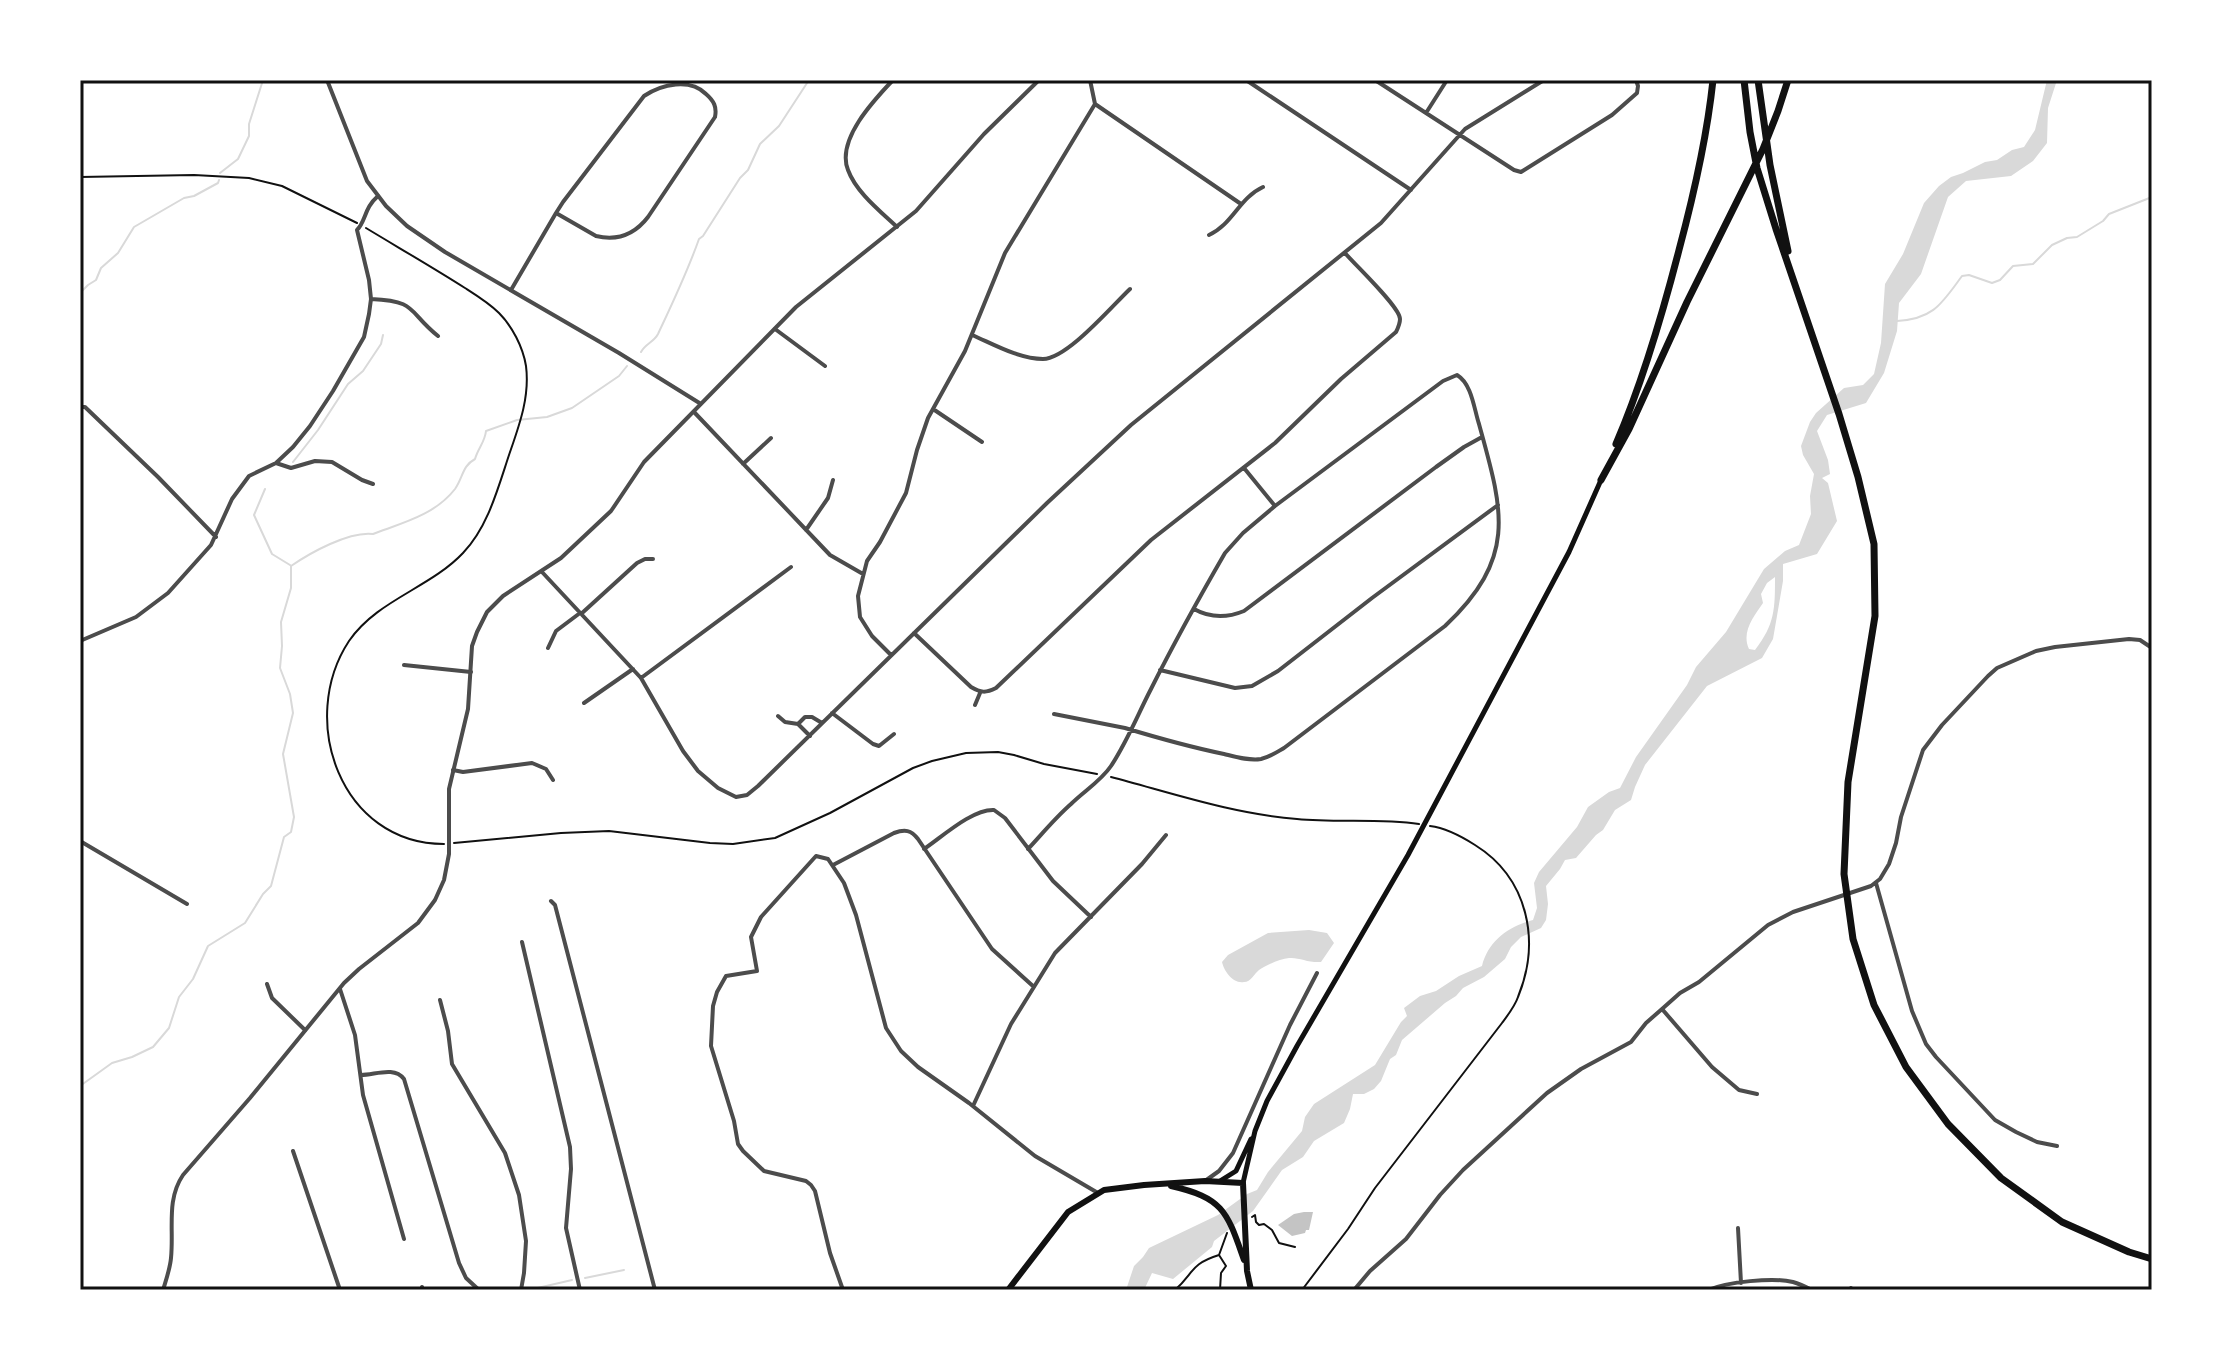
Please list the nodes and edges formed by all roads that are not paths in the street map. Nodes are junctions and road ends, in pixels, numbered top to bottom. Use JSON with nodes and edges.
{"nodes":[{"id":1,"x":327,"y":80,"type":"edge"},
{"id":2,"x":893,"y":80,"type":"edge"},
{"id":3,"x":1039,"y":80,"type":"edge"},
{"id":4,"x":1090,"y":80,"type":"edge"},
{"id":5,"x":1246,"y":80,"type":"edge"},
{"id":6,"x":1375,"y":80,"type":"edge"},
{"id":7,"x":1447,"y":80,"type":"edge"},
{"id":8,"x":1544,"y":80,"type":"edge"},
{"id":9,"x":1636,"y":80,"type":"edge"},
{"id":10,"x":1713,"y":80,"type":"edge"},
{"id":11,"x":1744,"y":80,"type":"edge"},
{"id":12,"x":1758,"y":80,"type":"edge"},
{"id":13,"x":1788,"y":80,"type":"edge"},
{"id":14,"x":1095,"y":104,"type":"junction"},
{"id":15,"x":1426,"y":113,"type":"junction"},
{"id":16,"x":1459,"y":135,"type":"junction"},
{"id":17,"x":1263,"y":187,"type":"dead end"},
{"id":18,"x":1411,"y":190,"type":"junction"},
{"id":19,"x":378,"y":196,"type":"junction"},
{"id":20,"x":1241,"y":204,"type":"junction"},
{"id":21,"x":556,"y":213,"type":"junction"},
{"id":22,"x":897,"y":227,"type":"junction"},
{"id":23,"x":1209,"y":235,"type":"dead end"},
{"id":24,"x":1345,"y":253,"type":"junction"},
{"id":25,"x":1794,"y":280,"type":"junction"},
{"id":26,"x":1130,"y":289,"type":"dead end"},
{"id":27,"x":511,"y":290,"type":"junction"},
{"id":28,"x":371,"y":299,"type":"junction"},
{"id":29,"x":775,"y":329,"type":"junction"},
{"id":30,"x":972,"y":335,"type":"junction"},
{"id":31,"x":438,"y":336,"type":"dead end"},
{"id":32,"x":825,"y":366,"type":"dead end"},
{"id":33,"x":701,"y":404,"type":"junction"},
{"id":34,"x":80,"y":407,"type":"edge"},
{"id":35,"x":933,"y":409,"type":"junction"},
{"id":36,"x":694,"y":412,"type":"junction"},
{"id":37,"x":1482,"y":437,"type":"junction"},
{"id":38,"x":771,"y":438,"type":"dead end"},
{"id":39,"x":982,"y":442,"type":"dead end"},
{"id":40,"x":276,"y":463,"type":"junction"},
{"id":41,"x":743,"y":464,"type":"junction"},
{"id":42,"x":1244,"y":468,"type":"junction"},
{"id":43,"x":833,"y":480,"type":"dead end"},
{"id":44,"x":1601,"y":480,"type":"junction"},
{"id":45,"x":373,"y":484,"type":"dead end"},
{"id":46,"x":1498,"y":505,"type":"junction"},
{"id":47,"x":1275,"y":506,"type":"junction"},
{"id":48,"x":806,"y":530,"type":"junction"},
{"id":49,"x":216,"y":537,"type":"junction"},
{"id":50,"x":653,"y":559,"type":"dead end"},
{"id":51,"x":791,"y":567,"type":"dead end"},
{"id":52,"x":542,"y":572,"type":"junction"},
{"id":53,"x":863,"y":574,"type":"junction"},
{"id":54,"x":1194,"y":609,"type":"junction"},
{"id":55,"x":580,"y":613,"type":"junction"},
{"id":56,"x":914,"y":633,"type":"junction"},
{"id":57,"x":80,"y":641,"type":"edge"},
{"id":58,"x":548,"y":648,"type":"dead end"},
{"id":59,"x":2152,"y":648,"type":"edge"},
{"id":60,"x":891,"y":655,"type":"junction"},
{"id":61,"x":404,"y":665,"type":"dead end"},
{"id":62,"x":633,"y":669,"type":"junction"},
{"id":63,"x":1160,"y":670,"type":"junction"},
{"id":64,"x":471,"y":672,"type":"junction"},
{"id":65,"x":641,"y":678,"type":"junction"},
{"id":66,"x":980,"y":693,"type":"junction"},
{"id":67,"x":584,"y":703,"type":"dead end"},
{"id":68,"x":975,"y":705,"type":"dead end"},
{"id":69,"x":832,"y":713,"type":"junction"},
{"id":70,"x":1054,"y":714,"type":"dead end"},
{"id":71,"x":778,"y":716,"type":"dead end"},
{"id":72,"x":822,"y":723,"type":"junction"},
{"id":73,"x":798,"y":724,"type":"junction"},
{"id":74,"x":1131,"y":729,"type":"junction"},
{"id":75,"x":894,"y":734,"type":"dead end"},
{"id":76,"x":810,"y":736,"type":"junction"},
{"id":77,"x":453,"y":770,"type":"junction"},
{"id":78,"x":553,"y":780,"type":"dead end"},
{"id":79,"x":1166,"y":835,"type":"dead end"},
{"id":80,"x":80,"y":841,"type":"edge"},
{"id":81,"x":924,"y":849,"type":"junction"},
{"id":82,"x":1028,"y":849,"type":"junction"},
{"id":83,"x":833,"y":865,"type":"junction"},
{"id":84,"x":1876,"y":883,"type":"junction"},
{"id":85,"x":551,"y":901,"type":"dead end"},
{"id":86,"x":187,"y":904,"type":"dead end"},
{"id":87,"x":1091,"y":917,"type":"junction"},
{"id":88,"x":522,"y":942,"type":"dead end"},
{"id":89,"x":1317,"y":973,"type":"dead end"},
{"id":90,"x":267,"y":984,"type":"dead end"},
{"id":91,"x":1034,"y":987,"type":"junction"},
{"id":92,"x":340,"y":989,"type":"junction"},
{"id":93,"x":440,"y":1000,"type":"dead end"},
{"id":94,"x":1662,"y":1009,"type":"junction"},
{"id":95,"x":305,"y":1030,"type":"junction"},
{"id":96,"x":361,"y":1075,"type":"junction"},
{"id":97,"x":1757,"y":1094,"type":"dead end"},
{"id":98,"x":973,"y":1106,"type":"junction"},
{"id":99,"x":1255,"y":1131,"type":"junction"},
{"id":100,"x":2057,"y":1146,"type":"dead end"},
{"id":101,"x":293,"y":1151,"type":"dead end"},
{"id":102,"x":1205,"y":1181,"type":"junction"},
{"id":103,"x":1219,"y":1181,"type":"junction"},
{"id":104,"x":1243,"y":1183,"type":"junction"},
{"id":105,"x":1164,"y":1184,"type":"junction"},
{"id":106,"x":1098,"y":1193,"type":"junction"},
{"id":107,"x":1738,"y":1228,"type":"dead end"},
{"id":108,"x":404,"y":1239,"type":"dead end"},
{"id":109,"x":2152,"y":1259,"type":"edge"},
{"id":110,"x":1247,"y":1271,"type":"junction"},
{"id":111,"x":1741,"y":1283,"type":"junction"},
{"id":112,"x":163,"y":1290,"type":"edge"},
{"id":113,"x":340,"y":1290,"type":"edge"},
{"id":114,"x":479,"y":1290,"type":"edge"},
{"id":115,"x":521,"y":1290,"type":"edge"},
{"id":116,"x":580,"y":1290,"type":"edge"},
{"id":117,"x":655,"y":1290,"type":"edge"},
{"id":118,"x":843,"y":1290,"type":"edge"},
{"id":119,"x":1008,"y":1290,"type":"edge"},
{"id":120,"x":1251,"y":1290,"type":"edge"},
{"id":121,"x":1354,"y":1290,"type":"edge"},
{"id":122,"x":1708,"y":1290,"type":"edge"},
{"id":123,"x":1812,"y":1290,"type":"edge"}],
"edges":[{"from":1,"to":19,"type":"street"},
{"from":2,"to":22,"type":"street"},
{"from":3,"to":22,"type":"street"},
{"from":4,"to":14,"type":"street"},
{"from":5,"to":18,"type":"street"},
{"from":6,"to":15,"type":"street"},
{"from":7,"to":15,"type":"street"},
{"from":8,"to":16,"type":"street"},
{"from":9,"to":16,"type":"street"},
{"from":10,"to":44,"type":"highway"},
{"from":11,"to":25,"type":"highway"},
{"from":12,"to":25,"type":"highway"},
{"from":13,"to":44,"type":"highway"},
{"from":14,"to":20,"type":"street"},
{"from":14,"to":30,"type":"street"},
{"from":15,"to":16,"type":"street"},
{"from":16,"to":18,"type":"street"},
{"from":17,"to":20,"type":"street"},
{"from":18,"to":24,"type":"street"},
{"from":19,"to":27,"type":"street"},
{"from":19,"to":28,"type":"street"},
{"from":20,"to":23,"type":"street"},
{"from":21,"to":21,"type":"street"},
{"from":21,"to":27,"type":"street"},
{"from":22,"to":29,"type":"street"},
{"from":24,"to":42,"type":"street"},
{"from":24,"to":56,"type":"street"},
{"from":25,"to":109,"type":"highway"},
{"from":26,"to":30,"type":"street"},
{"from":27,"to":33,"type":"street"},
{"from":28,"to":31,"type":"street"},
{"from":28,"to":40,"type":"street"},
{"from":29,"to":32,"type":"street"},
{"from":29,"to":33,"type":"street"},
{"from":30,"to":35,"type":"street"},
{"from":33,"to":36,"type":"street"},
{"from":34,"to":49,"type":"street"},
{"from":35,"to":39,"type":"street"},
{"from":35,"to":53,"type":"street"},
{"from":36,"to":41,"type":"street"},
{"from":36,"to":52,"type":"street"},
{"from":37,"to":46,"type":"street"},
{"from":37,"to":47,"type":"street"},
{"from":37,"to":54,"type":"street"},
{"from":38,"to":41,"type":"street"},
{"from":40,"to":45,"type":"street"},
{"from":40,"to":49,"type":"street"},
{"from":41,"to":48,"type":"street"},
{"from":42,"to":47,"type":"street"},
{"from":42,"to":66,"type":"street"},
{"from":43,"to":48,"type":"street"},
{"from":44,"to":99,"type":"main road"},
{"from":46,"to":63,"type":"street"},
{"from":46,"to":74,"type":"street"},
{"from":47,"to":54,"type":"street"},
{"from":48,"to":53,"type":"street"},
{"from":49,"to":57,"type":"street"},
{"from":50,"to":55,"type":"street"},
{"from":51,"to":65,"type":"street"},
{"from":52,"to":55,"type":"street"},
{"from":52,"to":64,"type":"street"},
{"from":53,"to":60,"type":"street"},
{"from":54,"to":63,"type":"street"},
{"from":55,"to":58,"type":"street"},
{"from":55,"to":62,"type":"street"},
{"from":56,"to":60,"type":"street"},
{"from":56,"to":66,"type":"street"},
{"from":59,"to":84,"type":"street"},
{"from":60,"to":69,"type":"street"},
{"from":61,"to":64,"type":"street"},
{"from":62,"to":65,"type":"street"},
{"from":62,"to":67,"type":"street"},
{"from":63,"to":74,"type":"street"},
{"from":64,"to":77,"type":"street"},
{"from":65,"to":76,"type":"street"},
{"from":66,"to":68,"type":"street"},
{"from":69,"to":72,"type":"street"},
{"from":69,"to":75,"type":"street"},
{"from":70,"to":74,"type":"street"},
{"from":71,"to":73,"type":"street"},
{"from":72,"to":73,"type":"street"},
{"from":72,"to":76,"type":"street"},
{"from":73,"to":76,"type":"street"},
{"from":74,"to":82,"type":"street"},
{"from":77,"to":78,"type":"street"},
{"from":77,"to":92,"type":"street"},
{"from":79,"to":87,"type":"street"},
{"from":80,"to":86,"type":"street"},
{"from":81,"to":82,"type":"street"},
{"from":81,"to":83,"type":"street"},
{"from":81,"to":91,"type":"street"},
{"from":82,"to":87,"type":"street"},
{"from":83,"to":98,"type":"street"},
{"from":83,"to":118,"type":"street"},
{"from":84,"to":94,"type":"street"},
{"from":84,"to":100,"type":"street"},
{"from":85,"to":117,"type":"street"},
{"from":87,"to":91,"type":"street"},
{"from":88,"to":116,"type":"street"},
{"from":89,"to":102,"type":"street"},
{"from":90,"to":95,"type":"street"},
{"from":91,"to":98,"type":"street"},
{"from":92,"to":95,"type":"street"},
{"from":92,"to":96,"type":"street"},
{"from":93,"to":115,"type":"street"},
{"from":94,"to":97,"type":"street"},
{"from":94,"to":121,"type":"street"},
{"from":95,"to":112,"type":"street"},
{"from":96,"to":108,"type":"street"},
{"from":96,"to":114,"type":"street"},
{"from":98,"to":106,"type":"street"},
{"from":99,"to":103,"type":"main road"},
{"from":99,"to":104,"type":"main road"},
{"from":101,"to":113,"type":"street"},
{"from":102,"to":103,"type":"main road"},
{"from":102,"to":105,"type":"main road"},
{"from":103,"to":104,"type":"main road"},
{"from":104,"to":110,"type":"main road"},
{"from":105,"to":106,"type":"main road"},
{"from":105,"to":110,"type":"main road"},
{"from":106,"to":119,"type":"main road"},
{"from":107,"to":111,"type":"street"},
{"from":110,"to":120,"type":"main road"},
{"from":111,"to":122,"type":"street"},
{"from":111,"to":123,"type":"street"}]}
